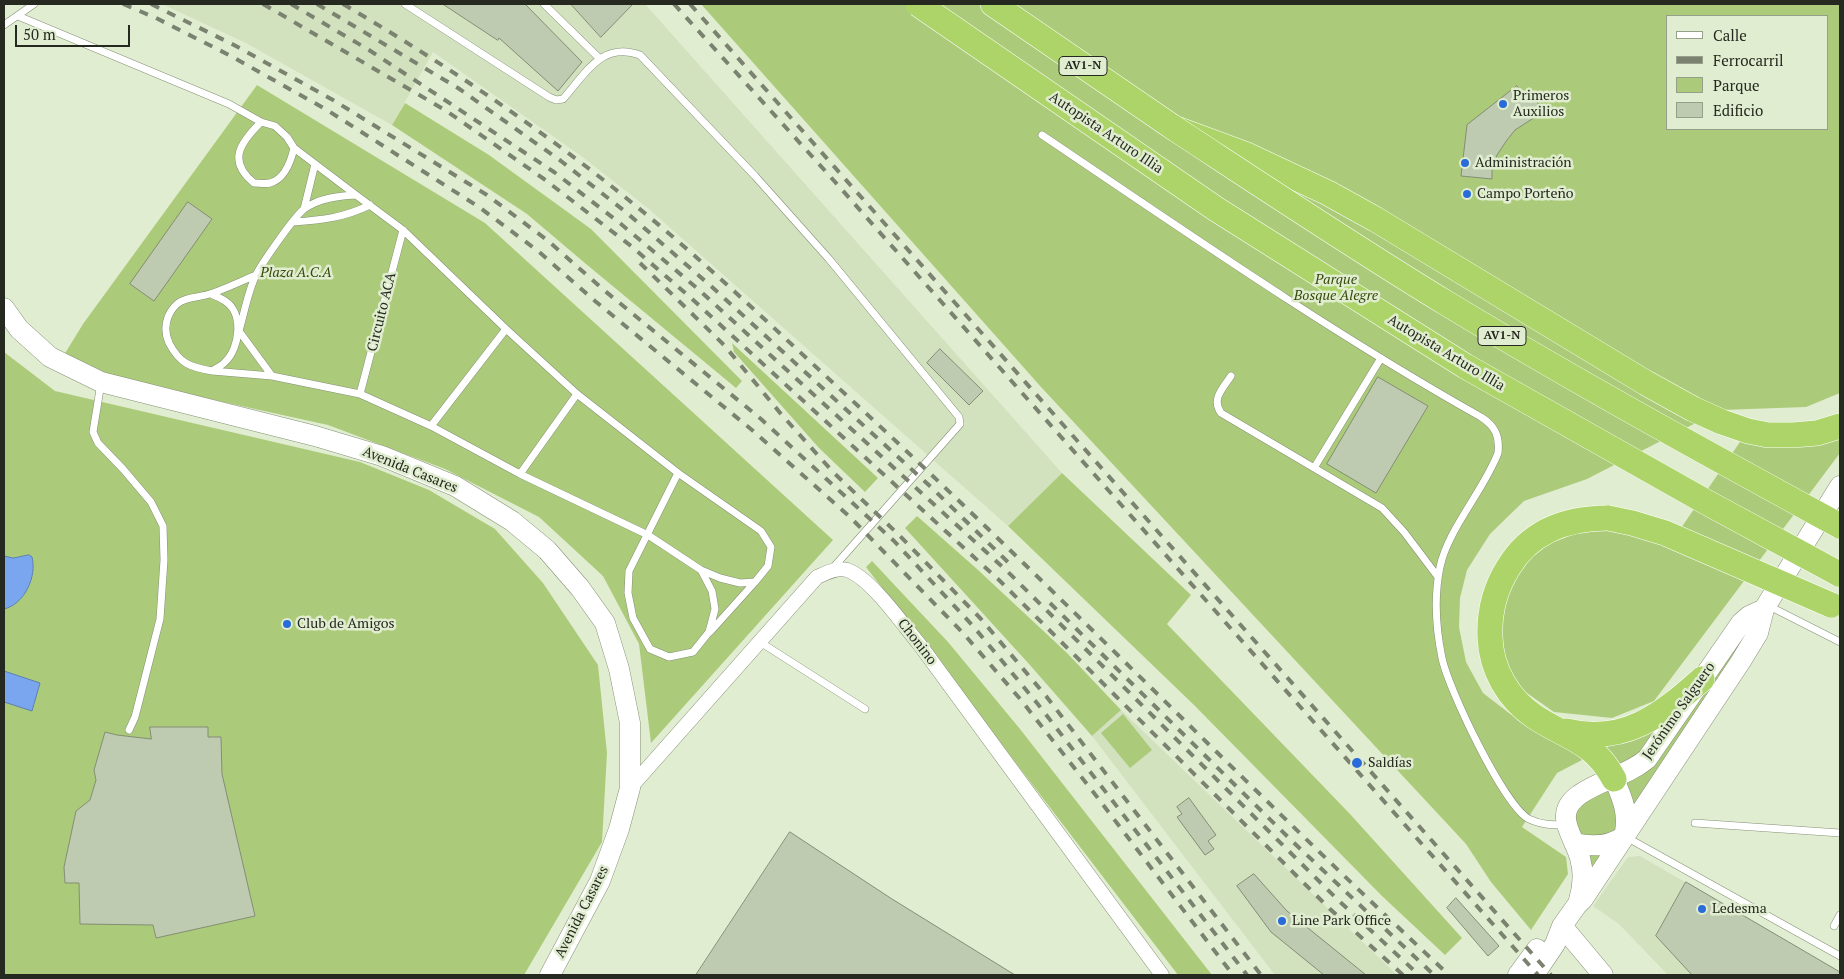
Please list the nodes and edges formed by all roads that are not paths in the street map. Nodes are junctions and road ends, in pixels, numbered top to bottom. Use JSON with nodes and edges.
{"nodes":[{"id":1,"x":34,"y":4,"type":"edge"},
{"id":2,"x":405,"y":4,"type":"edge"},
{"id":3,"x":544,"y":4,"type":"edge"},
{"id":4,"x":918,"y":4,"type":"edge"},
{"id":5,"x":993,"y":4,"type":"edge"},
{"id":6,"x":18,"y":16,"type":"junction"},
{"id":7,"x":4,"y":24,"type":"edge"},
{"id":8,"x":599,"y":58,"type":"junction"},
{"id":9,"x":261,"y":122,"type":"junction"},
{"id":10,"x":1174,"y":128,"type":"junction"},
{"id":11,"x":1042,"y":135,"type":"dead end"},
{"id":12,"x":294,"y":148,"type":"junction"},
{"id":13,"x":315,"y":164,"type":"junction"},
{"id":14,"x":356,"y":195,"type":"junction"},
{"id":15,"x":370,"y":205,"type":"junction"},
{"id":16,"x":304,"y":209,"type":"junction"},
{"id":17,"x":293,"y":222,"type":"junction"},
{"id":18,"x":403,"y":230,"type":"junction"},
{"id":19,"x":256,"y":275,"type":"junction"},
{"id":20,"x":210,"y":294,"type":"junction"},
{"id":21,"x":4,"y":308,"type":"edge"},
{"id":22,"x":506,"y":329,"type":"junction"},
{"id":23,"x":239,"y":331,"type":"junction"},
{"id":24,"x":1381,"y":358,"type":"junction"},
{"id":25,"x":212,"y":371,"type":"junction"},
{"id":26,"x":272,"y":376,"type":"junction"},
{"id":27,"x":1231,"y":376,"type":"dead end"},
{"id":28,"x":101,"y":382,"type":"junction"},
{"id":29,"x":360,"y":394,"type":"junction"},
{"id":30,"x":577,"y":394,"type":"junction"},
{"id":31,"x":431,"y":426,"type":"junction"},
{"id":32,"x":1840,"y":426,"type":"edge"},
{"id":33,"x":1314,"y":468,"type":"junction"},
{"id":34,"x":678,"y":473,"type":"junction"},
{"id":35,"x":520,"y":474,"type":"junction"},
{"id":36,"x":1840,"y":486,"type":"edge"},
{"id":37,"x":1840,"y":526,"type":"edge"},
{"id":38,"x":648,"y":535,"type":"junction"},
{"id":39,"x":701,"y":570,"type":"junction"},
{"id":40,"x":830,"y":571,"type":"junction"},
{"id":41,"x":1840,"y":575,"type":"edge"},
{"id":42,"x":1438,"y":578,"type":"junction"},
{"id":43,"x":755,"y":582,"type":"junction"},
{"id":44,"x":1765,"y":607,"type":"junction"},
{"id":45,"x":1836,"y":607,"type":"edge"},
{"id":46,"x":709,"y":632,"type":"junction"},
{"id":47,"x":760,"y":642,"type":"junction"},
{"id":48,"x":1840,"y":642,"type":"edge"},
{"id":49,"x":1702,"y":679,"type":"junction"},
{"id":50,"x":865,"y":709,"type":"dead end"},
{"id":51,"x":1554,"y":727,"type":"junction"},
{"id":52,"x":129,"y":730,"type":"dead end"},
{"id":53,"x":1614,"y":778,"type":"junction"},
{"id":54,"x":630,"y":788,"type":"junction"},
{"id":55,"x":1695,"y":823,"type":"dead end"},
{"id":56,"x":1840,"y":833,"type":"edge"},
{"id":57,"x":1570,"y":834,"type":"junction"},
{"id":58,"x":1624,"y":836,"type":"junction"},
{"id":59,"x":1577,"y":905,"type":"junction"},
{"id":60,"x":1840,"y":915,"type":"edge"},
{"id":61,"x":1562,"y":926,"type":"junction"},
{"id":62,"x":1834,"y":926,"type":"dead end"},
{"id":63,"x":1840,"y":956,"type":"edge"},
{"id":64,"x":550,"y":975,"type":"edge"},
{"id":65,"x":1162,"y":975,"type":"edge"},
{"id":66,"x":1518,"y":975,"type":"edge"},
{"id":67,"x":1534,"y":975,"type":"edge"},
{"id":68,"x":1603,"y":975,"type":"edge"}],
"edges":[{"from":1,"to":6,"type":"lane"},
{"from":2,"to":8,"type":"lane"},
{"from":3,"to":8,"type":"lane"},
{"from":4,"to":41,"type":"highway","name":"Autopista Arturo Illia","bridge":true},
{"from":5,"to":10,"type":"highway","number":"AV1-N"},
{"from":6,"to":7,"type":"lane"},
{"from":6,"to":9,"type":"lane"},
{"from":8,"to":40,"type":"lane"},
{"from":9,"to":12,"type":"lane"},
{"from":9,"to":12,"type":"lane"},
{"from":10,"to":32,"type":"highway","bridge":true},
{"from":10,"to":37,"type":"highway","number":"AV1-N","bridge":true},
{"from":11,"to":24,"type":"lane"},
{"from":12,"to":13,"type":"lane"},
{"from":13,"to":14,"type":"lane"},
{"from":13,"to":16,"type":"lane"},
{"from":14,"to":15,"type":"lane"},
{"from":14,"to":16,"type":"lane"},
{"from":15,"to":17,"type":"lane"},
{"from":15,"to":18,"type":"lane"},
{"from":16,"to":17,"type":"lane"},
{"from":17,"to":19,"type":"lane"},
{"from":18,"to":22,"type":"lane"},
{"from":18,"to":29,"type":"lane","name":"Circuito ACA"},
{"from":19,"to":20,"type":"lane"},
{"from":19,"to":23,"type":"lane"},
{"from":20,"to":23,"type":"lane"},
{"from":20,"to":25,"type":"lane"},
{"from":21,"to":28,"type":"street","name":"Avenida Casares"},
{"from":22,"to":30,"type":"lane"},
{"from":22,"to":31,"type":"lane"},
{"from":23,"to":25,"type":"lane"},
{"from":23,"to":26,"type":"lane"},
{"from":24,"to":33,"type":"lane"},
{"from":24,"to":42,"type":"lane"},
{"from":25,"to":26,"type":"lane"},
{"from":26,"to":29,"type":"lane"},
{"from":27,"to":33,"type":"lane"},
{"from":28,"to":52,"type":"lane"},
{"from":28,"to":54,"type":"street","name":"Avenida Casares"},
{"from":29,"to":31,"type":"lane"},
{"from":30,"to":34,"type":"lane"},
{"from":30,"to":35,"type":"lane"},
{"from":31,"to":35,"type":"lane"},
{"from":33,"to":42,"type":"lane"},
{"from":34,"to":38,"type":"lane"},
{"from":34,"to":43,"type":"lane"},
{"from":35,"to":38,"type":"lane"},
{"from":36,"to":44,"type":"street","name":"Jerónimo Salguero"},
{"from":38,"to":39,"type":"lane"},
{"from":38,"to":46,"type":"lane"},
{"from":39,"to":43,"type":"lane"},
{"from":39,"to":46,"type":"lane"},
{"from":40,"to":47,"type":"street"},
{"from":40,"to":65,"type":"street","name":"Chonino"},
{"from":42,"to":57,"type":"lane"},
{"from":43,"to":46,"type":"lane"},
{"from":44,"to":48,"type":"lane"},
{"from":44,"to":49,"type":"street","name":"Jerónimo Salguero"},
{"from":44,"to":58,"type":"street","name":"Jerónimo Salguero"},
{"from":45,"to":51,"type":"highway","bridge":true},
{"from":47,"to":50,"type":"lane"},
{"from":47,"to":54,"type":"street"},
{"from":49,"to":51,"type":"highway"},
{"from":49,"to":53,"type":"street","name":"Jerónimo Salguero"},
{"from":51,"to":53,"type":"highway"},
{"from":53,"to":57,"type":"street","name":"Jerónimo Salguero"},
{"from":53,"to":58,"type":"street"},
{"from":54,"to":64,"type":"street","name":"Avenida Casares"},
{"from":55,"to":56,"type":"lane"},
{"from":57,"to":58,"type":"street"},
{"from":57,"to":59,"type":"street","name":"Jerónimo Salguero"},
{"from":58,"to":59,"type":"street","name":"Jerónimo Salguero"},
{"from":58,"to":63,"type":"lane"},
{"from":59,"to":61,"type":"street","name":"Jerónimo Salguero"},
{"from":60,"to":62,"type":"lane"},
{"from":61,"to":66,"type":"street","name":"Jerónimo Salguero"},
{"from":61,"to":67,"type":"street","name":"Jerónimo Salguero"},
{"from":61,"to":68,"type":"street"}]}
